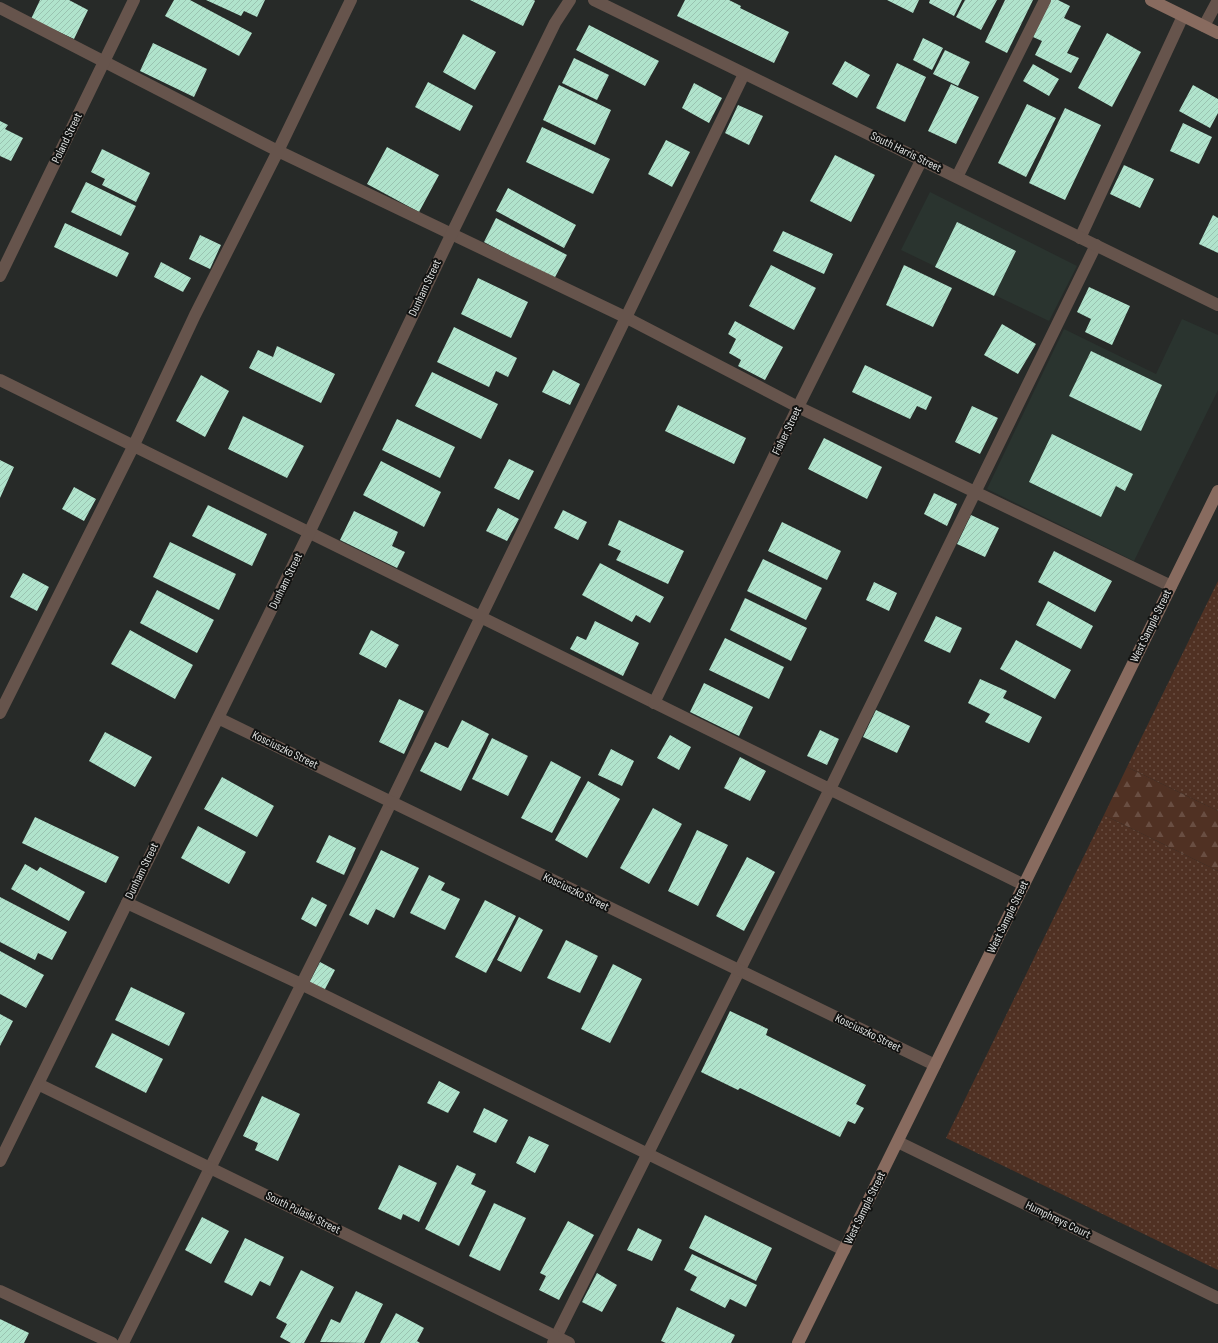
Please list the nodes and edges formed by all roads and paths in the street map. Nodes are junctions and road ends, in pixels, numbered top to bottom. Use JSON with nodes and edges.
{"nodes":[{"id":1,"x":134,"y":0,"type":"edge"},
{"id":2,"x":351,"y":0,"type":"edge"},
{"id":3,"x":570,"y":0,"type":"edge"},
{"id":4,"x":594,"y":0,"type":"edge"},
{"id":5,"x":1045,"y":0,"type":"edge"},
{"id":6,"x":1151,"y":0,"type":"edge"},
{"id":7,"x":1218,"y":0,"type":"edge"},
{"id":8,"x":0,"y":8,"type":"edge"},
{"id":9,"x":1183,"y":16,"type":"junction"},
{"id":10,"x":1204,"y":26,"type":"junction"},
{"id":11,"x":1218,"y":33,"type":"edge"},
{"id":12,"x":104,"y":62,"type":"junction"},
{"id":13,"x":744,"y":74,"type":"junction"},
{"id":14,"x":278,"y":151,"type":"junction"},
{"id":15,"x":922,"y":159,"type":"junction"},
{"id":16,"x":957,"y":177,"type":"junction"},
{"id":17,"x":451,"y":235,"type":"junction"},
{"id":18,"x":1080,"y":238,"type":"junction"},
{"id":19,"x":1096,"y":245,"type":"junction"},
{"id":20,"x":0,"y":276,"type":"edge"},
{"id":21,"x":1218,"y":305,"type":"edge"},
{"id":22,"x":625,"y":317,"type":"junction"},
{"id":23,"x":0,"y":380,"type":"edge"},
{"id":24,"x":798,"y":407,"type":"junction"},
{"id":25,"x":133,"y":447,"type":"junction"},
{"id":26,"x":1218,"y":491,"type":"edge"},
{"id":27,"x":974,"y":493,"type":"junction"},
{"id":28,"x":309,"y":533,"type":"junction"},
{"id":29,"x":1171,"y":586,"type":"junction"},
{"id":30,"x":481,"y":618,"type":"junction"},
{"id":31,"x":654,"y":704,"type":"junction"},
{"id":32,"x":0,"y":713,"type":"edge"},
{"id":33,"x":218,"y":718,"type":"junction"},
{"id":34,"x":830,"y":789,"type":"junction"},
{"id":35,"x":390,"y":801,"type":"junction"},
{"id":36,"x":1024,"y":885,"type":"junction"},
{"id":37,"x":127,"y":903,"type":"junction"},
{"id":38,"x":739,"y":971,"type":"junction"},
{"id":39,"x":301,"y":984,"type":"junction"},
{"id":40,"x":935,"y":1066,"type":"junction"},
{"id":41,"x":38,"y":1084,"type":"junction"},
{"id":42,"x":898,"y":1142,"type":"junction"},
{"id":43,"x":647,"y":1154,"type":"junction"},
{"id":44,"x":0,"y":1161,"type":"edge"},
{"id":45,"x":209,"y":1167,"type":"junction"},
{"id":46,"x":844,"y":1250,"type":"junction"},
{"id":47,"x":0,"y":1291,"type":"edge"},
{"id":48,"x":1218,"y":1298,"type":"edge"},
{"id":49,"x":554,"y":1340,"type":"edge"},
{"id":50,"x":112,"y":1343,"type":"edge"},
{"id":51,"x":123,"y":1343,"type":"edge"},
{"id":52,"x":569,"y":1343,"type":"edge"},
{"id":53,"x":798,"y":1343,"type":"edge"}],
"edges":[{"from":1,"to":12,"type":"street","name":"Poland Street"},
{"from":2,"to":14,"type":"street"},
{"from":3,"to":17,"type":"street","name":"Dunham Street"},
{"from":4,"to":13,"type":"street","name":"South Harris Street"},
{"from":5,"to":16,"type":"street"},
{"from":6,"to":9,"type":"main road"},
{"from":7,"to":10,"type":"street"},
{"from":8,"to":12,"type":"street"},
{"from":9,"to":10,"type":"main road"},
{"from":9,"to":18,"type":"street"},
{"from":10,"to":11,"type":"main road"},
{"from":12,"to":14,"type":"street"},
{"from":12,"to":20,"type":"street","name":"Poland Street"},
{"from":13,"to":15,"type":"street","name":"South Harris Street"},
{"from":13,"to":22,"type":"street"},
{"from":14,"to":17,"type":"street"},
{"from":14,"to":25,"type":"street"},
{"from":15,"to":16,"type":"street","name":"South Harris Street"},
{"from":15,"to":24,"type":"street","name":"Fisher Street"},
{"from":16,"to":18,"type":"street","name":"South Harris Street"},
{"from":17,"to":22,"type":"street"},
{"from":17,"to":28,"type":"street","name":"Dunham Street"},
{"from":18,"to":19,"type":"street","name":"South Harris Street"},
{"from":19,"to":21,"type":"street","name":"South Harris Street"},
{"from":19,"to":27,"type":"street"},
{"from":22,"to":24,"type":"street"},
{"from":22,"to":30,"type":"street"},
{"from":23,"to":25,"type":"street"},
{"from":24,"to":27,"type":"street"},
{"from":24,"to":31,"type":"street","name":"Fisher Street"},
{"from":25,"to":28,"type":"street"},
{"from":25,"to":32,"type":"street"},
{"from":26,"to":29,"type":"main road","name":"West Sample Street"},
{"from":27,"to":29,"type":"street"},
{"from":27,"to":34,"type":"street"},
{"from":28,"to":30,"type":"street"},
{"from":28,"to":33,"type":"street","name":"Dunham Street"},
{"from":29,"to":36,"type":"main road","name":"West Sample Street"},
{"from":30,"to":31,"type":"street"},
{"from":30,"to":35,"type":"street"},
{"from":31,"to":34,"type":"street"},
{"from":33,"to":35,"type":"street","name":"Kosciuszko Street"},
{"from":33,"to":37,"type":"street","name":"Dunham Street"},
{"from":34,"to":36,"type":"street"},
{"from":34,"to":38,"type":"street"},
{"from":35,"to":38,"type":"street","name":"Kosciuszko Street"},
{"from":35,"to":39,"type":"street"},
{"from":36,"to":40,"type":"main road","name":"West Sample Street"},
{"from":37,"to":39,"type":"street"},
{"from":37,"to":41,"type":"street","name":"Dunham Street"},
{"from":38,"to":40,"type":"street","name":"Kosciuszko Street"},
{"from":38,"to":43,"type":"street"},
{"from":39,"to":43,"type":"street"},
{"from":39,"to":45,"type":"street"},
{"from":40,"to":42,"type":"main road","name":"West Sample Street"},
{"from":41,"to":44,"type":"street","name":"Dunham Street"},
{"from":41,"to":45,"type":"street","name":"South Pulaski Street"},
{"from":42,"to":46,"type":"main road","name":"West Sample Street"},
{"from":42,"to":48,"type":"street","name":"Humphreys Court"},
{"from":43,"to":46,"type":"street"},
{"from":43,"to":49,"type":"street"},
{"from":45,"to":49,"type":"street","name":"South Pulaski Street"},
{"from":45,"to":51,"type":"street"},
{"from":46,"to":53,"type":"main road","name":"West Sample Street"},
{"from":47,"to":50,"type":"street"},
{"from":49,"to":52,"type":"street","name":"South Pulaski Street"}]}
